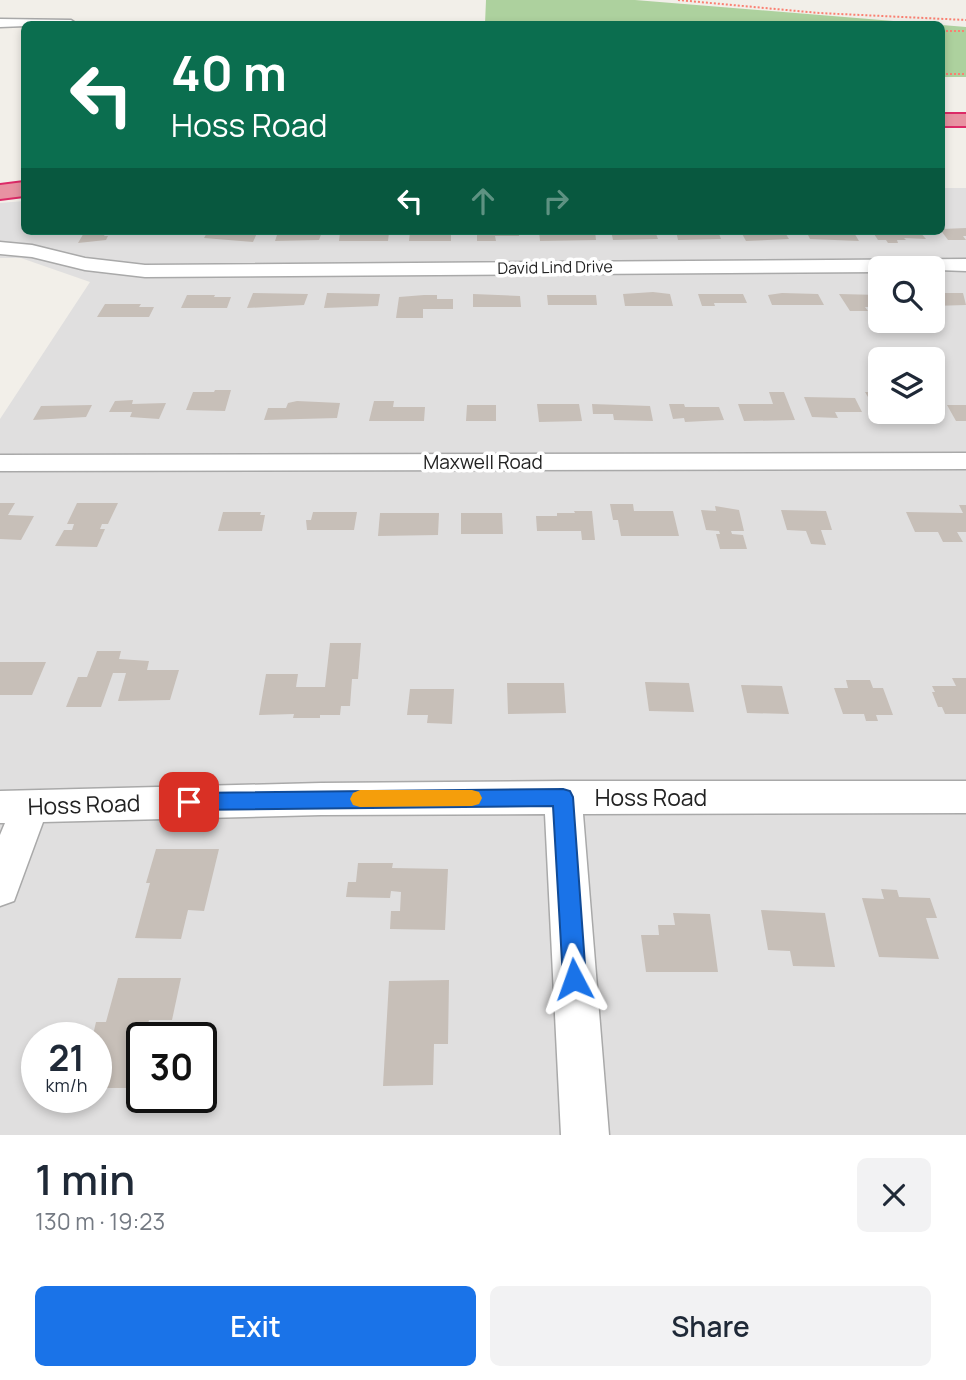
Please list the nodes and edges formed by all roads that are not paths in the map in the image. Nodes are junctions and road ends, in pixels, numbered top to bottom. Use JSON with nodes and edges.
{"nodes":[{"id":1,"x":0,"y":23,"type":"edge"},
{"id":2,"x":21,"y":23,"type":"edge"},
{"id":3,"x":945,"y":120,"type":"edge"},
{"id":4,"x":966,"y":120,"type":"edge"},
{"id":5,"x":21,"y":169,"type":"edge"},
{"id":6,"x":0,"y":172,"type":"edge"},
{"id":7,"x":21,"y":189,"type":"edge"},
{"id":8,"x":0,"y":192,"type":"edge"},
{"id":9,"x":0,"y":248,"type":"edge"},
{"id":10,"x":966,"y":265,"type":"edge"},
{"id":11,"x":966,"y":461,"type":"edge"},
{"id":12,"x":0,"y":463,"type":"edge"},
{"id":13,"x":563,"y":797,"type":"junction"},
{"id":14,"x":966,"y":797,"type":"edge"},
{"id":15,"x":15,"y":806,"type":"edge"},
{"id":16,"x":0,"y":888,"type":"edge"},
{"id":17,"x":584,"y":1135,"type":"edge"}],
"edges":[{"from":1,"to":2,"type":"street"},
{"from":3,"to":4,"type":"highway"},
{"from":5,"to":6,"type":"highway"},
{"from":7,"to":8,"type":"highway"},
{"from":9,"to":10,"type":"street","name":"David Lind Drive"},
{"from":11,"to":12,"type":"street","name":"Maxwell Road"},
{"from":13,"to":14,"type":"street","name":"Hoss Road"},
{"from":13,"to":15,"type":"street","name":"Hoss Road"},
{"from":13,"to":17,"type":"street"},
{"from":15,"to":16,"type":"street"}]}
